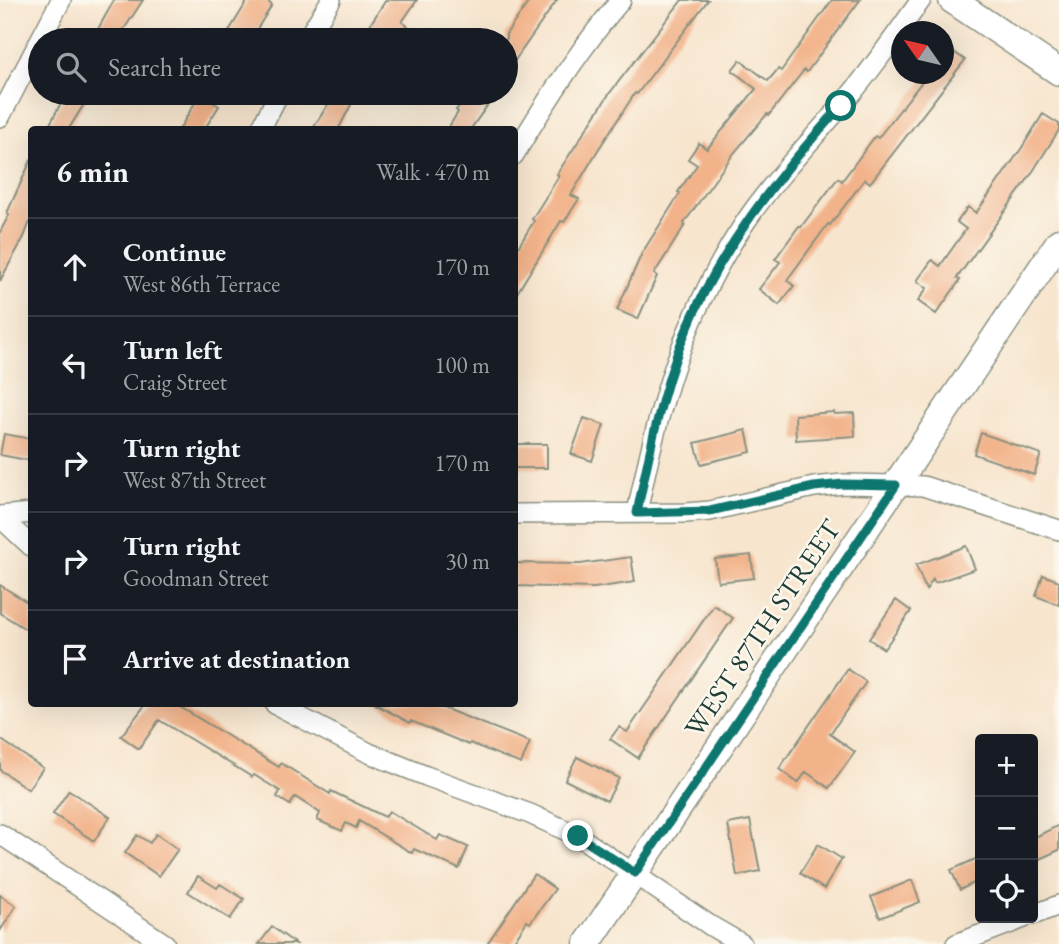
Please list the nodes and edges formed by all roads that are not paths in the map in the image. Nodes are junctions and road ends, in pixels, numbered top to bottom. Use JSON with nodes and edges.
{"nodes":[{"id":1,"x":61,"y":0,"type":"edge"},
{"id":2,"x":331,"y":0,"type":"edge"},
{"id":3,"x":621,"y":0,"type":"edge"},
{"id":4,"x":921,"y":0,"type":"edge"},
{"id":5,"x":952,"y":0,"type":"edge"},
{"id":6,"x":46,"y":28,"type":"edge"},
{"id":7,"x":314,"y":28,"type":"edge"},
{"id":8,"x":28,"y":63,"type":"edge"},
{"id":9,"x":1059,"y":72,"type":"edge"},
{"id":10,"x":273,"y":105,"type":"edge"},
{"id":11,"x":0,"y":117,"type":"edge"},
{"id":12,"x":262,"y":126,"type":"edge"},
{"id":13,"x":518,"y":148,"type":"edge"},
{"id":14,"x":1059,"y":242,"type":"edge"},
{"id":15,"x":896,"y":485,"type":"junction"},
{"id":16,"x":28,"y":513,"type":"edge"},
{"id":17,"x":637,"y":513,"type":"junction"},
{"id":18,"x":518,"y":514,"type":"edge"},
{"id":19,"x":0,"y":516,"type":"edge"},
{"id":20,"x":1059,"y":530,"type":"edge"},
{"id":21,"x":28,"y":543,"type":"edge"},
{"id":22,"x":281,"y":707,"type":"edge"},
{"id":23,"x":0,"y":834,"type":"edge"},
{"id":24,"x":635,"y":873,"type":"junction"},
{"id":25,"x":1059,"y":905,"type":"edge"},
{"id":26,"x":1038,"y":913,"type":"edge"},
{"id":27,"x":1011,"y":923,"type":"edge"},
{"id":28,"x":165,"y":944,"type":"edge"},
{"id":29,"x":587,"y":944,"type":"edge"},
{"id":30,"x":742,"y":944,"type":"edge"},
{"id":31,"x":956,"y":944,"type":"edge"}],
"edges":[{"from":1,"to":6,"type":"street"},
{"from":2,"to":7,"type":"street"},
{"from":3,"to":13,"type":"street"},
{"from":4,"to":17,"type":"street"},
{"from":5,"to":9,"type":"street"},
{"from":8,"to":11,"type":"street"},
{"from":10,"to":12,"type":"street"},
{"from":14,"to":15,"type":"street","name":"WEST 87TH STREET"},
{"from":15,"to":17,"type":"street"},
{"from":15,"to":20,"type":"street"},
{"from":15,"to":24,"type":"street","name":"WEST 87TH STREET"},
{"from":16,"to":19,"type":"street"},
{"from":17,"to":18,"type":"street"},
{"from":19,"to":21,"type":"street"},
{"from":22,"to":24,"type":"street"},
{"from":23,"to":28,"type":"street"},
{"from":24,"to":29,"type":"street","name":"WEST 87TH STREET"},
{"from":24,"to":30,"type":"street"},
{"from":25,"to":26,"type":"street"},
{"from":27,"to":31,"type":"street"}]}
